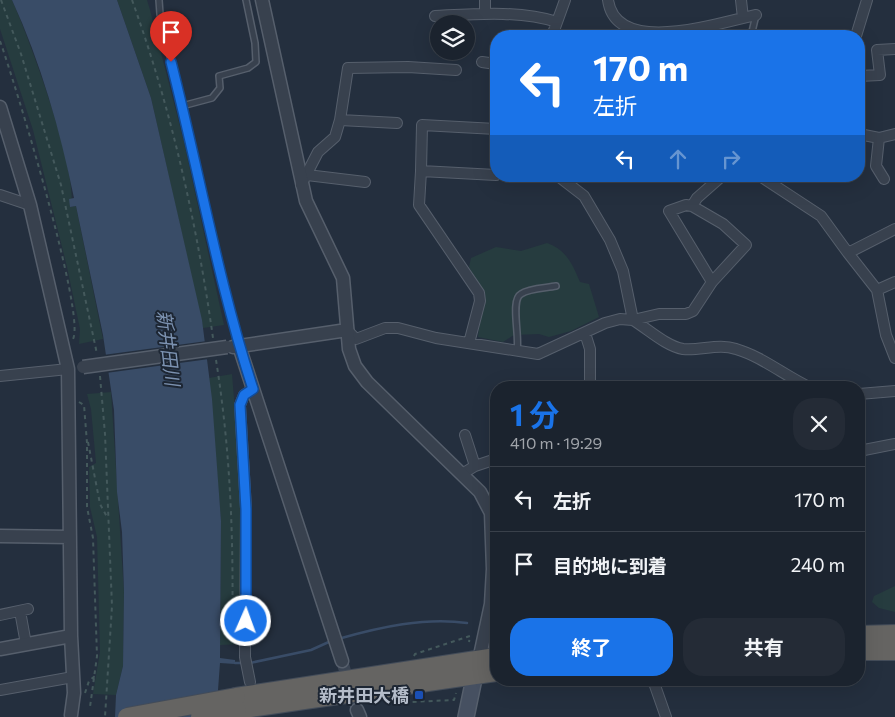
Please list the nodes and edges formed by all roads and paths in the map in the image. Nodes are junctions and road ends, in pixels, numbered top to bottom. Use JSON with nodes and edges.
{"nodes":[{"id":1,"x":1,"y":0,"type":"edge"},
{"id":2,"x":132,"y":0,"type":"edge"},
{"id":3,"x":159,"y":0,"type":"edge"},
{"id":4,"x":246,"y":0,"type":"edge"},
{"id":5,"x":262,"y":0,"type":"edge"},
{"id":6,"x":485,"y":0,"type":"edge"},
{"id":7,"x":565,"y":0,"type":"edge"},
{"id":8,"x":608,"y":0,"type":"edge"},
{"id":9,"x":741,"y":0,"type":"edge"},
{"id":10,"x":867,"y":0,"type":"edge"},
{"id":11,"x":485,"y":13,"type":"junction"},
{"id":12,"x":452,"y":15,"type":"edge"},
{"id":13,"x":756,"y":15,"type":"joint"},
{"id":14,"x":743,"y":18,"type":"junction"},
{"id":15,"x":557,"y":22,"type":"junction"},
{"id":16,"x":554,"y":30,"type":"edge"},
{"id":17,"x":636,"y":30,"type":"edge"},
{"id":18,"x":688,"y":30,"type":"edge"},
{"id":19,"x":752,"y":30,"type":"edge"},
{"id":20,"x":858,"y":30,"type":"edge"},
{"id":21,"x":0,"y":41,"type":"edge"},
{"id":22,"x":895,"y":49,"type":"edge"},
{"id":23,"x":482,"y":62,"type":"dead end"},
{"id":24,"x":490,"y":63,"type":"edge"},
{"id":25,"x":456,"y":70,"type":"dead end"},
{"id":26,"x":865,"y":76,"type":"edge"},
{"id":27,"x":0,"y":106,"type":"edge"},
{"id":28,"x":182,"y":106,"type":"junction"},
{"id":29,"x":340,"y":120,"type":"junction"},
{"id":30,"x":397,"y":123,"type":"dead end"},
{"id":31,"x":490,"y":129,"type":"edge"},
{"id":32,"x":895,"y":134,"type":"edge"},
{"id":33,"x":865,"y":135,"type":"edge"},
{"id":34,"x":879,"y":138,"type":"junction"},
{"id":35,"x":420,"y":171,"type":"junction"},
{"id":36,"x":490,"y":175,"type":"edge"},
{"id":37,"x":884,"y":179,"type":"dead end"},
{"id":38,"x":304,"y":180,"type":"junction"},
{"id":39,"x":365,"y":182,"type":"dead end"},
{"id":40,"x":566,"y":182,"type":"edge"},
{"id":41,"x":715,"y":182,"type":"edge"},
{"id":42,"x":769,"y":182,"type":"edge"},
{"id":43,"x":0,"y":194,"type":"edge"},
{"id":44,"x":30,"y":204,"type":"junction"},
{"id":45,"x":692,"y":206,"type":"junction"},
{"id":46,"x":895,"y":229,"type":"edge"},
{"id":47,"x":848,"y":253,"type":"junction"},
{"id":48,"x":712,"y":282,"type":"junction"},
{"id":49,"x":895,"y":282,"type":"edge"},
{"id":50,"x":556,"y":286,"type":"dead end"},
{"id":51,"x":877,"y":290,"type":"junction"},
{"id":52,"x":633,"y":320,"type":"junction"},
{"id":53,"x":347,"y":330,"type":"junction"},
{"id":54,"x":76,"y":333,"type":"dead end"},
{"id":55,"x":585,"y":333,"type":"junction"},
{"id":56,"x":214,"y":342,"type":"dead end"},
{"id":57,"x":469,"y":343,"type":"junction"},
{"id":58,"x":233,"y":346,"type":"junction"},
{"id":59,"x":517,"y":351,"type":"junction"},
{"id":60,"x":216,"y":357,"type":"dead end"},
{"id":61,"x":97,"y":358,"type":"dead end"},
{"id":62,"x":895,"y":358,"type":"edge"},
{"id":63,"x":68,"y":369,"type":"junction"},
{"id":64,"x":99,"y":373,"type":"dead end"},
{"id":65,"x":0,"y":376,"type":"edge"},
{"id":66,"x":590,"y":381,"type":"edge"},
{"id":67,"x":796,"y":381,"type":"edge"},
{"id":68,"x":253,"y":389,"type":"junction"},
{"id":69,"x":895,"y":391,"type":"edge"},
{"id":70,"x":865,"y":394,"type":"edge"},
{"id":71,"x":76,"y":400,"type":"dead end"},
{"id":72,"x":466,"y":435,"type":"dead end"},
{"id":73,"x":87,"y":438,"type":"junction"},
{"id":74,"x":895,"y":444,"type":"edge"},
{"id":75,"x":865,"y":450,"type":"edge"},
{"id":76,"x":490,"y":461,"type":"edge"},
{"id":77,"x":475,"y":466,"type":"junction"},
{"id":78,"x":462,"y":474,"type":"junction"},
{"id":79,"x":490,"y":507,"type":"edge"},
{"id":80,"x":107,"y":519,"type":"junction"},
{"id":81,"x":0,"y":536,"type":"edge"},
{"id":82,"x":70,"y":537,"type":"junction"},
{"id":83,"x":0,"y":615,"type":"edge"},
{"id":84,"x":490,"y":619,"type":"edge"},
{"id":85,"x":895,"y":634,"type":"edge"},
{"id":86,"x":865,"y":635,"type":"edge"},
{"id":87,"x":71,"y":636,"type":"junction"},
{"id":88,"x":232,"y":641,"type":"dead end"},
{"id":89,"x":469,"y":642,"type":"dead end"},
{"id":90,"x":26,"y":644,"type":"junction"},
{"id":91,"x":0,"y":649,"type":"edge"},
{"id":92,"x":865,"y":651,"type":"edge"},
{"id":93,"x":895,"y":651,"type":"edge"},
{"id":94,"x":414,"y":659,"type":"dead end"},
{"id":95,"x":342,"y":662,"type":"tunnel mouth"},
{"id":96,"x":484,"y":664,"type":"edge"},
{"id":97,"x":95,"y":676,"type":"junction"},
{"id":98,"x":73,"y":677,"type":"junction"},
{"id":99,"x":250,"y":682,"type":"dead end"},
{"id":100,"x":655,"y":686,"type":"edge"},
{"id":101,"x":0,"y":690,"type":"edge"},
{"id":102,"x":456,"y":693,"type":"dead end"},
{"id":103,"x":408,"y":696,"type":"dead end"},
{"id":104,"x":83,"y":700,"type":"dead end"},
{"id":105,"x":236,"y":704,"type":"junction"},
{"id":106,"x":90,"y":707,"type":"dead end"},
{"id":107,"x":71,"y":715,"type":"dead end"},
{"id":108,"x":104,"y":717,"type":"edge"},
{"id":109,"x":127,"y":717,"type":"edge"},
{"id":110,"x":200,"y":717,"type":"edge"},
{"id":111,"x":466,"y":717,"type":"edge"},
{"id":112,"x":666,"y":717,"type":"edge"}],
"edges":[{"from":1,"to":61,"type":"path"},
{"from":2,"to":56,"type":"path"},
{"from":3,"to":28,"type":"lane"},
{"from":4,"to":28,"type":"lane"},
{"from":5,"to":38,"type":"street"},
{"from":6,"to":11,"type":"street"},
{"from":7,"to":15,"type":"street"},
{"from":8,"to":17,"type":"street"},
{"from":9,"to":14,"type":"street"},
{"from":10,"to":20,"type":"street"},
{"from":11,"to":12,"type":"street"},
{"from":11,"to":15,"type":"street"},
{"from":13,"to":14,"type":"street"},
{"from":13,"to":19,"type":"lane"},
{"from":14,"to":18,"type":"street"},
{"from":15,"to":16,"type":"street"},
{"from":21,"to":54,"type":"path"},
{"from":22,"to":26,"type":"street"},
{"from":23,"to":24,"type":"street"},
{"from":25,"to":29,"type":"street"},
{"from":27,"to":44,"type":"street"},
{"from":28,"to":58,"type":"lane"},
{"from":29,"to":30,"type":"street"},
{"from":29,"to":38,"type":"street"},
{"from":31,"to":35,"type":"street"},
{"from":32,"to":34,"type":"street"},
{"from":33,"to":34,"type":"street"},
{"from":34,"to":37,"type":"street"},
{"from":35,"to":36,"type":"street"},
{"from":35,"to":57,"type":"street"},
{"from":38,"to":39,"type":"street"},
{"from":38,"to":53,"type":"street"},
{"from":40,"to":52,"type":"street"},
{"from":41,"to":45,"type":"street"},
{"from":42,"to":47,"type":"street"},
{"from":43,"to":44,"type":"street"},
{"from":44,"to":63,"type":"street"},
{"from":45,"to":48,"type":"street"},
{"from":45,"to":48,"type":"street"},
{"from":46,"to":47,"type":"street"},
{"from":47,"to":51,"type":"street"},
{"from":48,"to":52,"type":"street"},
{"from":49,"to":51,"type":"street"},
{"from":50,"to":59,"type":"lane"},
{"from":51,"to":62,"type":"street"},
{"from":52,"to":55,"type":"street"},
{"from":52,"to":67,"type":"street"},
{"from":53,"to":57,"type":"street"},
{"from":53,"to":58,"type":"street"},
{"from":53,"to":78,"type":"street"},
{"from":55,"to":59,"type":"street"},
{"from":55,"to":66,"type":"street"},
{"from":57,"to":59,"type":"street"},
{"from":58,"to":63,"type":"street","bridge":true},
{"from":58,"to":68,"type":"street"},
{"from":60,"to":88,"type":"path"},
{"from":63,"to":65,"type":"street"},
{"from":63,"to":82,"type":"street"},
{"from":64,"to":80,"type":"path"},
{"from":68,"to":95,"type":"street"},
{"from":68,"to":99,"type":"street"},
{"from":69,"to":70,"type":"street"},
{"from":71,"to":73,"type":"path"},
{"from":72,"to":77,"type":"street"},
{"from":73,"to":80,"type":"path"},
{"from":73,"to":97,"type":"path"},
{"from":74,"to":75,"type":"street"},
{"from":76,"to":77,"type":"street"},
{"from":77,"to":78,"type":"street"},
{"from":78,"to":79,"type":"street"},
{"from":80,"to":108,"type":"path"},
{"from":81,"to":82,"type":"street"},
{"from":82,"to":87,"type":"street"},
{"from":83,"to":90,"type":"street"},
{"from":84,"to":96,"type":"street"},
{"from":85,"to":86,"type":"highway"},
{"from":87,"to":90,"type":"street"},
{"from":87,"to":98,"type":"street"},
{"from":89,"to":94,"type":"path"},
{"from":90,"to":91,"type":"street"},
{"from":92,"to":93,"type":"highway"},
{"from":96,"to":105,"type":"highway"},
{"from":96,"to":111,"type":"main road"},
{"from":97,"to":104,"type":"path"},
{"from":97,"to":106,"type":"path"},
{"from":98,"to":101,"type":"street"},
{"from":98,"to":107,"type":"street"},
{"from":100,"to":112,"type":"street"},
{"from":102,"to":103,"type":"path"},
{"from":105,"to":109,"type":"highway","bridge":true},
{"from":105,"to":110,"type":"highway","bridge":true}]}
